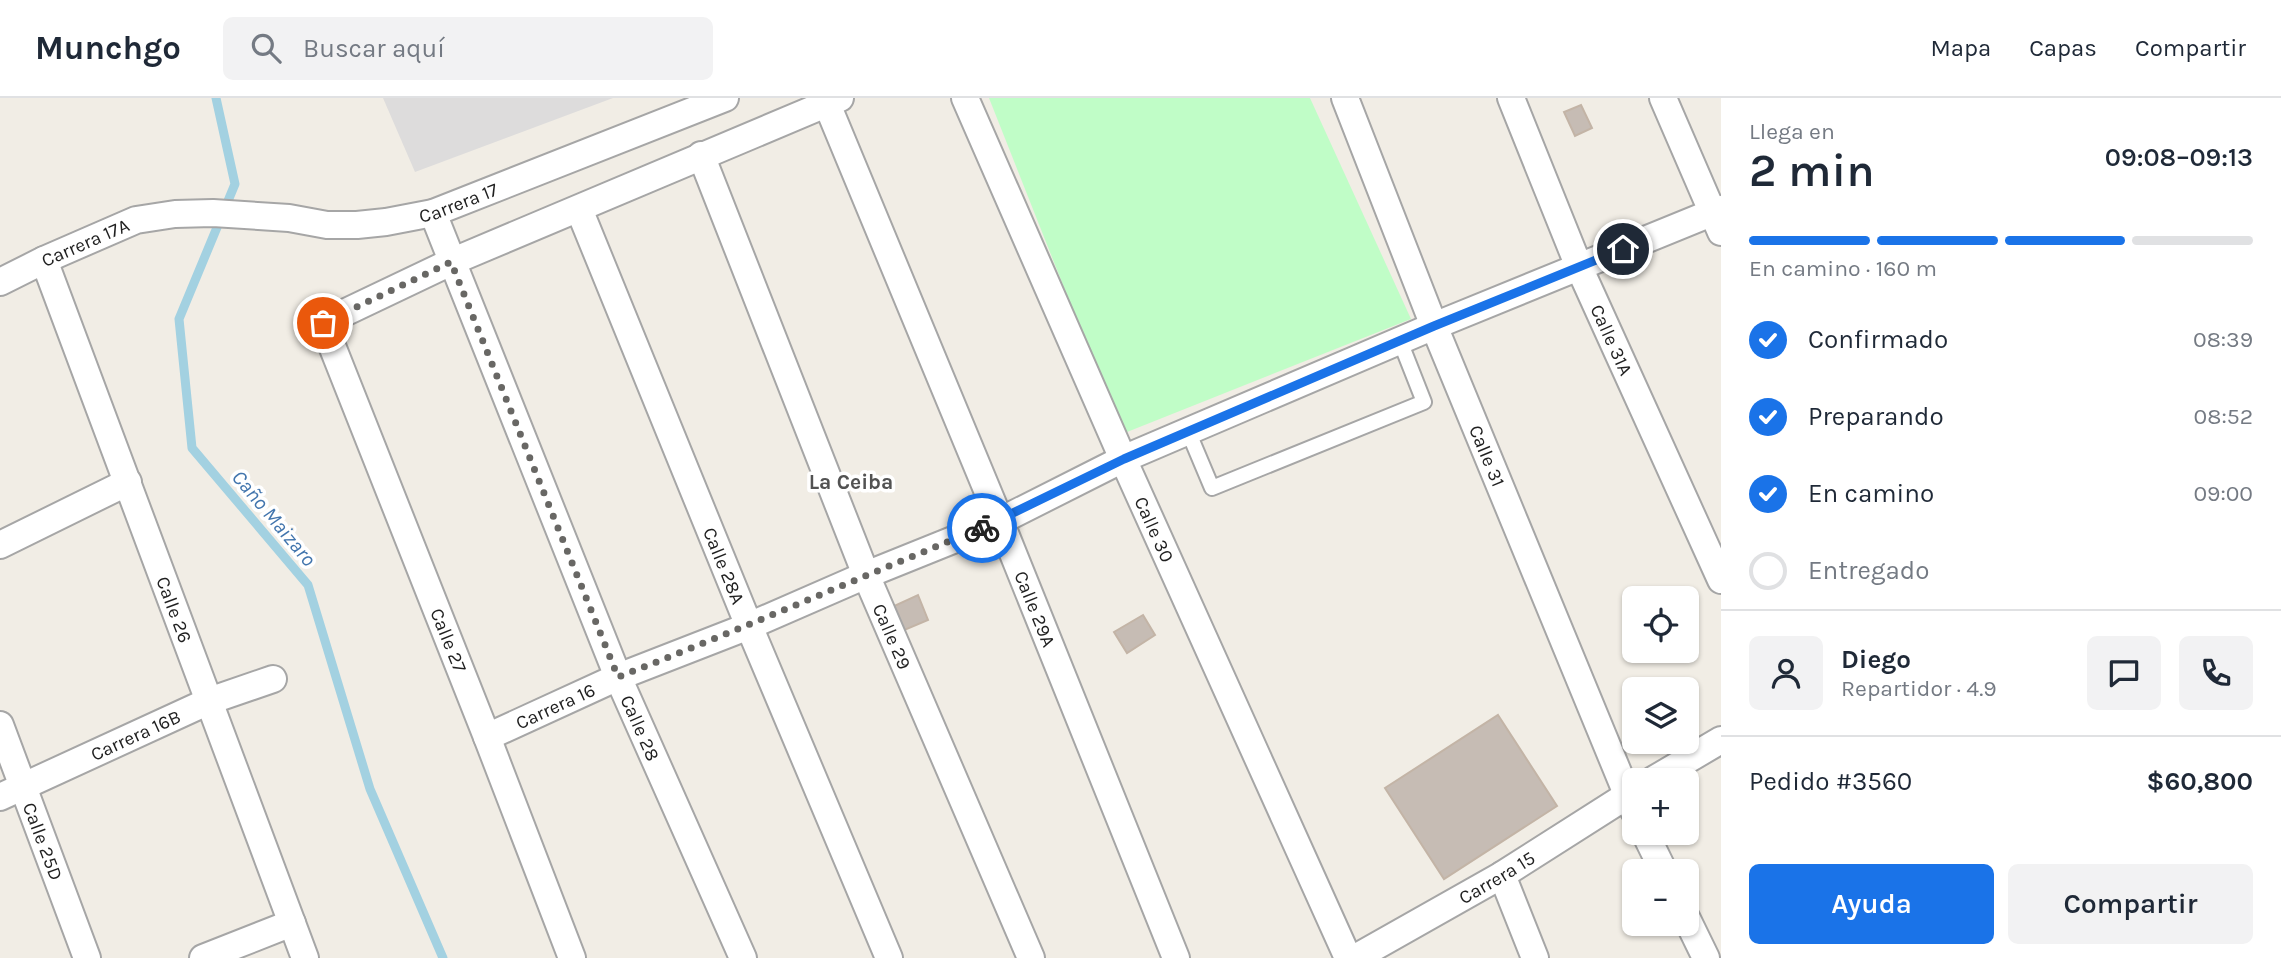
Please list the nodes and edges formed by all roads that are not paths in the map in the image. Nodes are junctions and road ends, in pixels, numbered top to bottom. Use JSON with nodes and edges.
{"nodes":[{"id":1,"x":725,"y":98,"type":"edge"},
{"id":2,"x":965,"y":98,"type":"edge"},
{"id":3,"x":1345,"y":98,"type":"edge"},
{"id":4,"x":1511,"y":98,"type":"edge"},
{"id":5,"x":1663,"y":98,"type":"edge"},
{"id":6,"x":834,"y":101,"type":"edge"},
{"id":7,"x":701,"y":155,"type":"junction"},
{"id":8,"x":579,"y":209,"type":"junction"},
{"id":9,"x":433,"y":213,"type":"junction"},
{"id":10,"x":175,"y":214,"type":"joint"},
{"id":11,"x":1718,"y":218,"type":"edge"},
{"id":12,"x":44,"y":260,"type":"junction"},
{"id":13,"x":451,"y":262,"type":"junction"},
{"id":14,"x":1579,"y":267,"type":"junction"},
{"id":15,"x":0,"y":282,"type":"edge"},
{"id":16,"x":1434,"y":326,"type":"junction"},
{"id":17,"x":1400,"y":341,"type":"junction"},
{"id":18,"x":1188,"y":432,"type":"junction"},
{"id":19,"x":1124,"y":459,"type":"junction"},
{"id":20,"x":128,"y":482,"type":"junction"},
{"id":21,"x":1000,"y":521,"type":"junction"},
{"id":22,"x":0,"y":545,"type":"edge"},
{"id":23,"x":866,"y":575,"type":"junction"},
{"id":24,"x":1721,"y":580,"type":"edge"},
{"id":25,"x":749,"y":626,"type":"junction"},
{"id":26,"x":618,"y":677,"type":"junction"},
{"id":27,"x":273,"y":679,"type":"dead end"},
{"id":28,"x":209,"y":701,"type":"junction"},
{"id":29,"x":0,"y":724,"type":"edge"},
{"id":30,"x":487,"y":737,"type":"junction"},
{"id":31,"x":1721,"y":740,"type":"edge"},
{"id":32,"x":1673,"y":768,"type":"edge"},
{"id":33,"x":1622,"y":775,"type":"edge"},
{"id":34,"x":11,"y":792,"type":"edge"},
{"id":35,"x":1622,"y":805,"type":"edge"},
{"id":36,"x":1502,"y":875,"type":"junction"},
{"id":37,"x":292,"y":923,"type":"junction"},
{"id":38,"x":1695,"y":936,"type":"edge"},
{"id":39,"x":87,"y":958,"type":"edge"},
{"id":40,"x":204,"y":958,"type":"edge"},
{"id":41,"x":305,"y":958,"type":"edge"},
{"id":42,"x":572,"y":958,"type":"edge"},
{"id":43,"x":743,"y":958,"type":"edge"},
{"id":44,"x":889,"y":958,"type":"edge"},
{"id":45,"x":1031,"y":958,"type":"edge"},
{"id":46,"x":1176,"y":958,"type":"edge"},
{"id":47,"x":1348,"y":958,"type":"edge"},
{"id":48,"x":1355,"y":958,"type":"edge"},
{"id":49,"x":1535,"y":958,"type":"edge"},
{"id":50,"x":1706,"y":958,"type":"edge"}],
"edges":[{"from":1,"to":9,"type":"street","name":"Carrera 17"},
{"from":2,"to":19,"type":"street","name":"Calle 30"},
{"from":3,"to":16,"type":"street","name":"Calle 31"},
{"from":4,"to":14,"type":"street","name":"Calle 31A"},
{"from":5,"to":11,"type":"street"},
{"from":6,"to":7,"type":"street"},
{"from":6,"to":21,"type":"street","name":"Calle 29A"},
{"from":7,"to":8,"type":"street"},
{"from":7,"to":23,"type":"street","name":"Calle 29"},
{"from":8,"to":13,"type":"street"},
{"from":8,"to":25,"type":"street","name":"Calle 28A"},
{"from":9,"to":10,"type":"street","name":"Carrera 17"},
{"from":9,"to":13,"type":"street","name":"Calle 28"},
{"from":10,"to":12,"type":"street","name":"Carrera 17A"},
{"from":11,"to":14,"type":"street","name":"Carrera 16"},
{"from":12,"to":15,"type":"street","name":"Carrera 17A"},
{"from":12,"to":20,"type":"street","name":"Calle 26"},
{"from":13,"to":26,"type":"street","name":"Calle 28"},
{"from":13,"to":30,"type":"street","name":"Calle 27"},
{"from":14,"to":16,"type":"street","name":"Carrera 16"},
{"from":14,"to":24,"type":"street","name":"Calle 31A"},
{"from":16,"to":17,"type":"street","name":"Carrera 16"},
{"from":16,"to":33,"type":"street","name":"Calle 31"},
{"from":17,"to":18,"type":"street","name":"Carrera 16"},
{"from":17,"to":18,"type":"lane"},
{"from":18,"to":19,"type":"street","name":"Carrera 16"},
{"from":19,"to":21,"type":"street","name":"Carrera 16"},
{"from":19,"to":47,"type":"street","name":"Calle 30"},
{"from":20,"to":22,"type":"street"},
{"from":20,"to":28,"type":"street","name":"Calle 26"},
{"from":21,"to":23,"type":"street","name":"Carrera 16"},
{"from":21,"to":46,"type":"street","name":"Calle 29A"},
{"from":23,"to":25,"type":"street","name":"Carrera 16"},
{"from":23,"to":45,"type":"street","name":"Calle 29"},
{"from":25,"to":26,"type":"street","name":"Carrera 16"},
{"from":25,"to":44,"type":"street","name":"Calle 28A"},
{"from":26,"to":30,"type":"street","name":"Carrera 16"},
{"from":26,"to":43,"type":"street","name":"Calle 28"},
{"from":27,"to":28,"type":"street","name":"Carrera 16B"},
{"from":28,"to":34,"type":"street","name":"Carrera 16B"},
{"from":28,"to":37,"type":"street","name":"Calle 26"},
{"from":29,"to":34,"type":"street","name":"Calle 25D"},
{"from":30,"to":42,"type":"street","name":"Calle 27"},
{"from":31,"to":32,"type":"street"},
{"from":34,"to":39,"type":"street","name":"Calle 25D"},
{"from":35,"to":36,"type":"street","name":"Carrera 15"},
{"from":36,"to":48,"type":"street","name":"Carrera 15"},
{"from":36,"to":49,"type":"street"},
{"from":37,"to":40,"type":"street"},
{"from":37,"to":41,"type":"street","name":"Calle 26"},
{"from":38,"to":50,"type":"street"}]}
